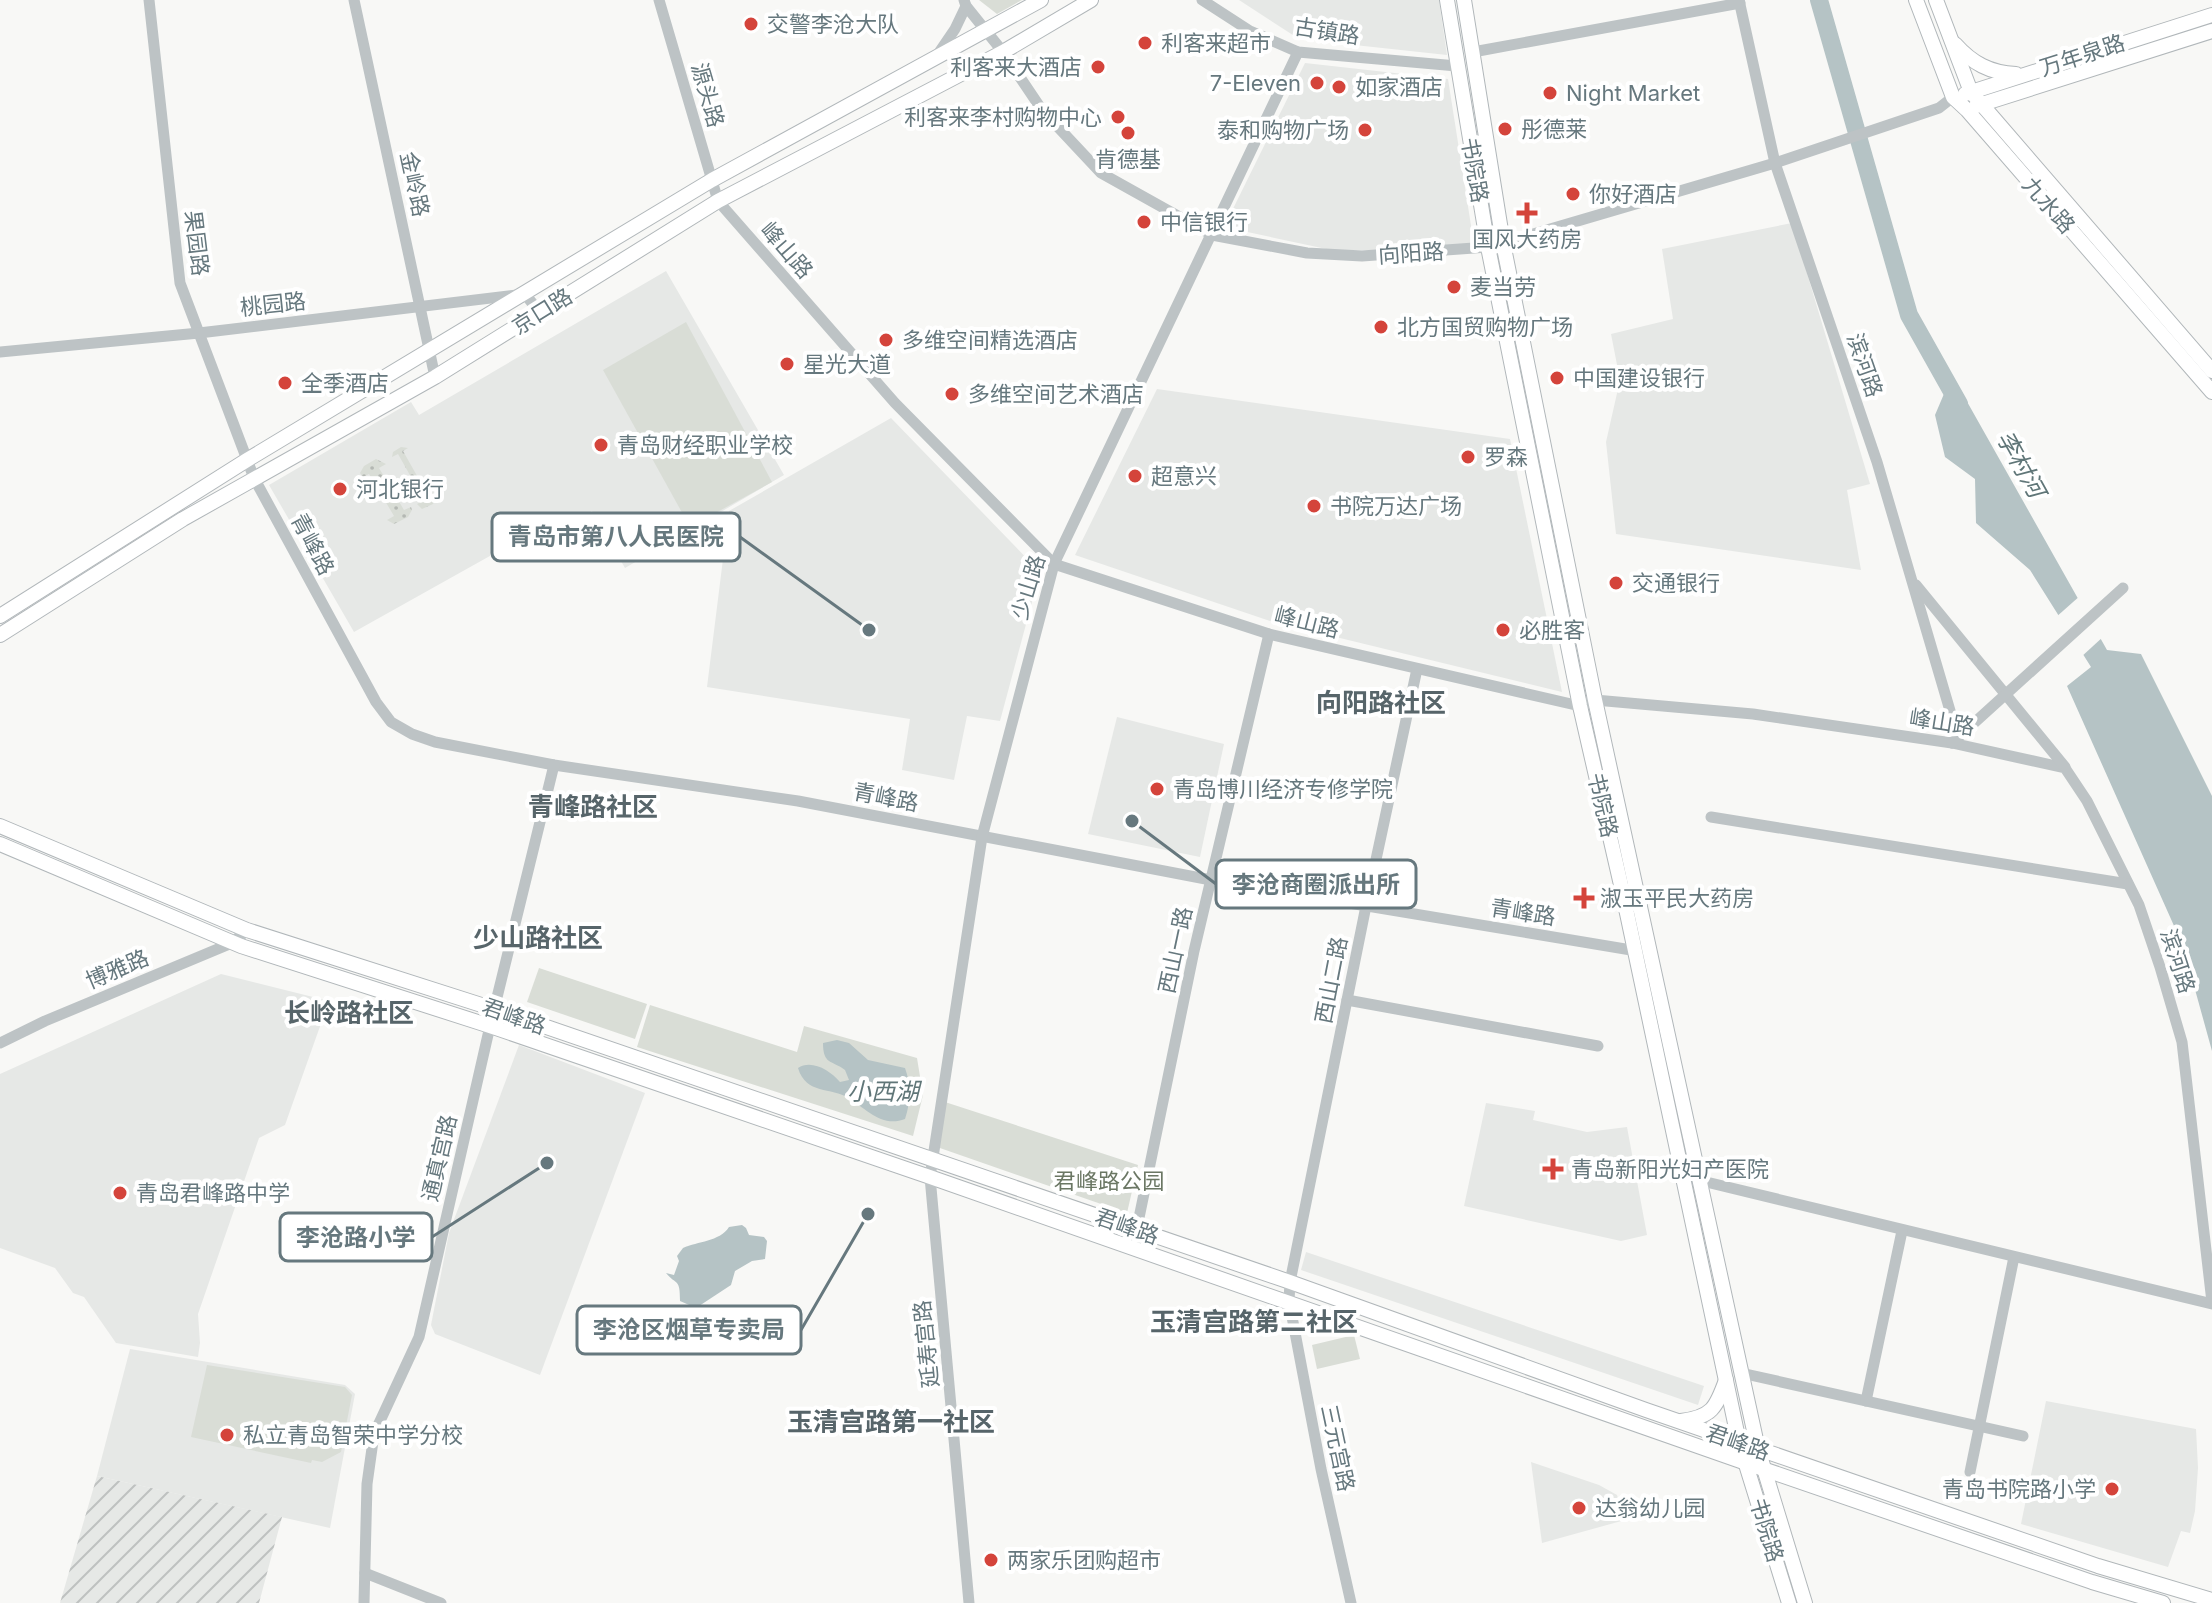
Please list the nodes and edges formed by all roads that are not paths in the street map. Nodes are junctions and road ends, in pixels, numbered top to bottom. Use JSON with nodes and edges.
{"nodes":[{"id":1,"x":149,"y":0,"type":"edge"},
{"id":2,"x":354,"y":0,"type":"edge"},
{"id":3,"x":659,"y":0,"type":"edge"},
{"id":4,"x":1041,"y":0,"type":"edge"},
{"id":5,"x":1091,"y":0,"type":"edge"},
{"id":6,"x":1202,"y":0,"type":"edge"},
{"id":7,"x":1447,"y":0,"type":"edge"},
{"id":8,"x":1464,"y":0,"type":"edge"},
{"id":9,"x":1916,"y":0,"type":"edge"},
{"id":10,"x":1936,"y":0,"type":"edge"},
{"id":11,"x":1740,"y":1,"type":"edge"},
{"id":12,"x":965,"y":3,"type":"edge"},
{"id":13,"x":2212,"y":15,"type":"edge"},
{"id":14,"x":986,"y":31,"type":"junction"},
{"id":15,"x":2212,"y":31,"type":"edge"},
{"id":16,"x":1951,"y":41,"type":"junction"},
{"id":17,"x":1003,"y":52,"type":"junction"},
{"id":18,"x":1298,"y":52,"type":"junction"},
{"id":19,"x":1473,"y":52,"type":"junction"},
{"id":20,"x":936,"y":58,"type":"junction"},
{"id":21,"x":1457,"y":66,"type":"junction"},
{"id":22,"x":2025,"y":75,"type":"junction"},
{"id":23,"x":1971,"y":92,"type":"junction"},
{"id":24,"x":1953,"y":97,"type":"junction"},
{"id":25,"x":1974,"y":107,"type":"junction"},
{"id":26,"x":1939,"y":108,"type":"junction"},
{"id":27,"x":1775,"y":163,"type":"junction"},
{"id":28,"x":712,"y":180,"type":"junction"},
{"id":29,"x":718,"y":201,"type":"junction"},
{"id":30,"x":1212,"y":235,"type":"junction"},
{"id":31,"x":1503,"y":243,"type":"junction"},
{"id":32,"x":1488,"y":247,"type":"junction"},
{"id":33,"x":525,"y":294,"type":"junction"},
{"id":34,"x":421,"y":308,"type":"junction"},
{"id":35,"x":540,"y":313,"type":"junction"},
{"id":36,"x":199,"y":333,"type":"junction"},
{"id":37,"x":430,"y":351,"type":"junction"},
{"id":38,"x":0,"y":352,"type":"edge"},
{"id":39,"x":2212,"y":371,"type":"edge"},
{"id":40,"x":435,"y":377,"type":"junction"},
{"id":41,"x":2212,"y":392,"type":"edge"},
{"id":42,"x":247,"y":460,"type":"junction"},
{"id":43,"x":254,"y":478,"type":"junction"},
{"id":44,"x":1054,"y":564,"type":"junction"},
{"id":45,"x":1912,"y":580,"type":"junction"},
{"id":46,"x":2123,"y":588,"type":"dead end"},
{"id":47,"x":0,"y":616,"type":"edge"},
{"id":48,"x":1269,"y":634,"type":"junction"},
{"id":49,"x":0,"y":635,"type":"edge"},
{"id":50,"x":1417,"y":669,"type":"junction"},
{"id":51,"x":2006,"y":696,"type":"junction"},
{"id":52,"x":1595,"y":700,"type":"junction"},
{"id":53,"x":1580,"y":706,"type":"junction"},
{"id":54,"x":1952,"y":743,"type":"junction"},
{"id":55,"x":554,"y":765,"type":"junction"},
{"id":56,"x":2065,"y":768,"type":"junction"},
{"id":57,"x":1711,"y":817,"type":"dead end"},
{"id":58,"x":0,"y":826,"type":"edge"},
{"id":59,"x":982,"y":837,"type":"junction"},
{"id":60,"x":0,"y":844,"type":"edge"},
{"id":61,"x":1211,"y":880,"type":"junction"},
{"id":62,"x":2128,"y":884,"type":"junction"},
{"id":63,"x":1366,"y":906,"type":"junction"},
{"id":64,"x":247,"y":930,"type":"junction"},
{"id":65,"x":232,"y":943,"type":"junction"},
{"id":66,"x":1634,"y":950,"type":"junction"},
{"id":67,"x":1651,"y":953,"type":"junction"},
{"id":68,"x":1347,"y":1000,"type":"junction"},
{"id":69,"x":494,"y":1009,"type":"junction"},
{"id":70,"x":490,"y":1026,"type":"junction"},
{"id":71,"x":0,"y":1043,"type":"edge"},
{"id":72,"x":1598,"y":1046,"type":"dead end"},
{"id":73,"x":930,"y":1159,"type":"junction"},
{"id":74,"x":930,"y":1177,"type":"junction"},
{"id":75,"x":1698,"y":1180,"type":"junction"},
{"id":76,"x":1137,"y":1230,"type":"junction"},
{"id":77,"x":1902,"y":1231,"type":"junction"},
{"id":78,"x":1133,"y":1247,"type":"junction"},
{"id":79,"x":2014,"y":1257,"type":"junction"},
{"id":80,"x":1290,"y":1282,"type":"junction"},
{"id":81,"x":1289,"y":1301,"type":"junction"},
{"id":82,"x":2212,"y":1303,"type":"edge"},
{"id":83,"x":1741,"y":1373,"type":"junction"},
{"id":84,"x":1726,"y":1380,"type":"junction"},
{"id":85,"x":1866,"y":1401,"type":"junction"},
{"id":86,"x":1679,"y":1422,"type":"junction"},
{"id":87,"x":1979,"y":1427,"type":"junction"},
{"id":88,"x":2023,"y":1436,"type":"dead end"},
{"id":89,"x":1739,"y":1442,"type":"junction"},
{"id":90,"x":1758,"y":1449,"type":"junction"},
{"id":91,"x":1746,"y":1463,"type":"junction"},
{"id":92,"x":1766,"y":1470,"type":"junction"},
{"id":93,"x":1970,"y":1472,"type":"dead end"},
{"id":94,"x":365,"y":1573,"type":"junction"},
{"id":95,"x":2212,"y":1600,"type":"edge"},
{"id":96,"x":364,"y":1603,"type":"edge"},
{"id":97,"x":441,"y":1603,"type":"edge"},
{"id":98,"x":969,"y":1603,"type":"edge"},
{"id":99,"x":1351,"y":1603,"type":"edge"},
{"id":100,"x":1789,"y":1603,"type":"edge"},
{"id":101,"x":1805,"y":1603,"type":"edge"},
{"id":102,"x":2163,"y":1603,"type":"edge"}],
"edges":[{"from":1,"to":36,"type":"street","name":"果园路"},
{"from":2,"to":34,"type":"street","name":"金岭路"},
{"from":3,"to":28,"type":"street","name":"源头路"},
{"from":4,"to":14,"type":"main road","name":"京口路"},
{"from":5,"to":17,"type":"main road","name":"京口路"},
{"from":6,"to":18,"type":"street","name":"古镇路"},
{"from":7,"to":21,"type":"main road","name":"书院路"},
{"from":8,"to":19,"type":"main road","name":"书院路"},
{"from":9,"to":24,"type":"main road","name":"九水路"},
{"from":10,"to":16,"type":"main road","name":"九水路"},
{"from":11,"to":19,"type":"street"},
{"from":11,"to":27,"type":"street","name":"滨河路"},
{"from":12,"to":14,"type":"street","name":"向阳路"},
{"from":12,"to":20,"type":"street"},
{"from":13,"to":22,"type":"main road","name":"万年泉路"},
{"from":14,"to":17,"type":"street","name":"向阳路"},
{"from":14,"to":20,"type":"main road","name":"京口路"},
{"from":15,"to":25,"type":"main road","name":"万年泉路"},
{"from":16,"to":22,"type":"main road"},
{"from":16,"to":23,"type":"main road","name":"九水路"},
{"from":17,"to":29,"type":"main road","name":"京口路"},
{"from":17,"to":30,"type":"street","name":"向阳路"},
{"from":18,"to":21,"type":"street","name":"古镇路"},
{"from":18,"to":30,"type":"street","name":"少山路"},
{"from":19,"to":31,"type":"main road","name":"书院路"},
{"from":20,"to":28,"type":"main road","name":"京口路"},
{"from":21,"to":32,"type":"main road","name":"书院路"},
{"from":22,"to":23,"type":"main road","name":"万年泉路"},
{"from":23,"to":24,"type":"main road","name":"万年泉路"},
{"from":23,"to":25,"type":"main road","name":"九水路"},
{"from":24,"to":25,"type":"main road","name":"九水路"},
{"from":24,"to":26,"type":"street","name":"向阳路"},
{"from":25,"to":26,"type":"street","name":"向阳路"},
{"from":25,"to":39,"type":"main road","name":"九水路"},
{"from":25,"to":41,"type":"main road","name":"九水路"},
{"from":26,"to":27,"type":"street","name":"向阳路"},
{"from":27,"to":31,"type":"street","name":"向阳路"},
{"from":27,"to":45,"type":"street","name":"滨河路"},
{"from":28,"to":29,"type":"street","name":"源头路"},
{"from":28,"to":33,"type":"main road","name":"京口路"},
{"from":29,"to":35,"type":"main road","name":"京口路"},
{"from":29,"to":44,"type":"street","name":"峰山路"},
{"from":30,"to":32,"type":"street","name":"向阳路"},
{"from":30,"to":44,"type":"street","name":"少山路"},
{"from":31,"to":32,"type":"main road","name":"向阳路"},
{"from":31,"to":52,"type":"main road","name":"书院路"},
{"from":32,"to":53,"type":"main road","name":"书院路"},
{"from":33,"to":34,"type":"street","name":"桃园路"},
{"from":33,"to":35,"type":"street"},
{"from":33,"to":37,"type":"main road","name":"京口路"},
{"from":34,"to":36,"type":"street","name":"桃园路"},
{"from":34,"to":37,"type":"street","name":"金岭路"},
{"from":35,"to":40,"type":"main road","name":"京口路"},
{"from":36,"to":38,"type":"street","name":"桃园路"},
{"from":36,"to":42,"type":"street","name":"果园路"},
{"from":37,"to":40,"type":"street","name":"金岭路"},
{"from":37,"to":42,"type":"main road","name":"京口路"},
{"from":40,"to":43,"type":"main road","name":"京口路"},
{"from":42,"to":43,"type":"street","name":"果园路"},
{"from":42,"to":47,"type":"main road","name":"京口路"},
{"from":43,"to":49,"type":"main road","name":"京口路"},
{"from":43,"to":55,"type":"street","name":"青峰路"},
{"from":44,"to":48,"type":"street","name":"峰山路"},
{"from":44,"to":59,"type":"street","name":"少山路"},
{"from":45,"to":51,"type":"street","name":"滨河路"},
{"from":45,"to":54,"type":"street","name":"滨河路"},
{"from":46,"to":51,"type":"street"},
{"from":48,"to":50,"type":"street","name":"峰山路"},
{"from":48,"to":61,"type":"street","name":"西山一路"},
{"from":50,"to":53,"type":"street","name":"峰山路"},
{"from":50,"to":63,"type":"street","name":"西山二路"},
{"from":51,"to":54,"type":"street"},
{"from":51,"to":56,"type":"street","name":"滨河路"},
{"from":52,"to":53,"type":"street","name":"峰山路"},
{"from":52,"to":54,"type":"street","name":"峰山路"},
{"from":52,"to":67,"type":"main road","name":"书院路"},
{"from":53,"to":66,"type":"main road","name":"书院路"},
{"from":54,"to":56,"type":"street","name":"峰山路"},
{"from":55,"to":59,"type":"street","name":"青峰路"},
{"from":55,"to":69,"type":"street","name":"通真宫路"},
{"from":56,"to":62,"type":"street","name":"滨河路"},
{"from":57,"to":62,"type":"street"},
{"from":58,"to":64,"type":"main road","name":"君峰路"},
{"from":59,"to":61,"type":"street","name":"青峰路"},
{"from":59,"to":73,"type":"street","name":"少山路"},
{"from":60,"to":65,"type":"main road","name":"君峰路"},
{"from":61,"to":63,"type":"street","name":"青峰路"},
{"from":61,"to":76,"type":"street","name":"西山一路"},
{"from":62,"to":82,"type":"street","name":"滨河路"},
{"from":63,"to":66,"type":"street","name":"青峰路"},
{"from":63,"to":68,"type":"street","name":"西山二路"},
{"from":64,"to":65,"type":"street","name":"博雅路"},
{"from":64,"to":69,"type":"main road","name":"君峰路"},
{"from":65,"to":70,"type":"main road","name":"君峰路"},
{"from":65,"to":71,"type":"street","name":"博雅路"},
{"from":66,"to":67,"type":"street","name":"青峰路"},
{"from":66,"to":84,"type":"main road","name":"书院路"},
{"from":67,"to":75,"type":"main road","name":"书院路"},
{"from":68,"to":72,"type":"street"},
{"from":68,"to":80,"type":"street","name":"西山二路"},
{"from":69,"to":70,"type":"street","name":"通真宫路"},
{"from":69,"to":73,"type":"main road","name":"君峰路"},
{"from":70,"to":74,"type":"main road","name":"君峰路"},
{"from":70,"to":94,"type":"street","name":"通真宫路"},
{"from":73,"to":74,"type":"street","name":"少山路"},
{"from":73,"to":76,"type":"main road","name":"君峰路"},
{"from":74,"to":78,"type":"main road","name":"君峰路"},
{"from":74,"to":98,"type":"street","name":"延寿宫路"},
{"from":75,"to":77,"type":"street"},
{"from":75,"to":83,"type":"main road","name":"书院路"},
{"from":76,"to":78,"type":"street","name":"西山一路"},
{"from":76,"to":80,"type":"main road","name":"君峰路"},
{"from":77,"to":79,"type":"street"},
{"from":77,"to":85,"type":"street"},
{"from":78,"to":81,"type":"main road","name":"君峰路"},
{"from":79,"to":82,"type":"street"},
{"from":79,"to":87,"type":"street"},
{"from":80,"to":81,"type":"street","name":"西山二路"},
{"from":80,"to":86,"type":"main road","name":"君峰路"},
{"from":81,"to":91,"type":"main road","name":"君峰路"},
{"from":81,"to":99,"type":"street","name":"三元宫路"},
{"from":83,"to":85,"type":"street"},
{"from":83,"to":90,"type":"main road","name":"书院路"},
{"from":84,"to":86,"type":"main road"},
{"from":84,"to":89,"type":"main road","name":"书院路"},
{"from":85,"to":87,"type":"street"},
{"from":86,"to":89,"type":"main road","name":"君峰路"},
{"from":87,"to":88,"type":"street"},
{"from":87,"to":93,"type":"street"},
{"from":89,"to":90,"type":"main road","name":"君峰路"},
{"from":89,"to":91,"type":"main road","name":"书院路"},
{"from":90,"to":92,"type":"main road","name":"书院路"},
{"from":90,"to":95,"type":"main road","name":"君峰路"},
{"from":91,"to":92,"type":"main road","name":"君峰路"},
{"from":91,"to":100,"type":"main road","name":"书院路"},
{"from":92,"to":101,"type":"main road","name":"书院路"},
{"from":92,"to":102,"type":"main road","name":"君峰路"},
{"from":94,"to":96,"type":"street","name":"通真宫路"},
{"from":94,"to":97,"type":"street"}]}
